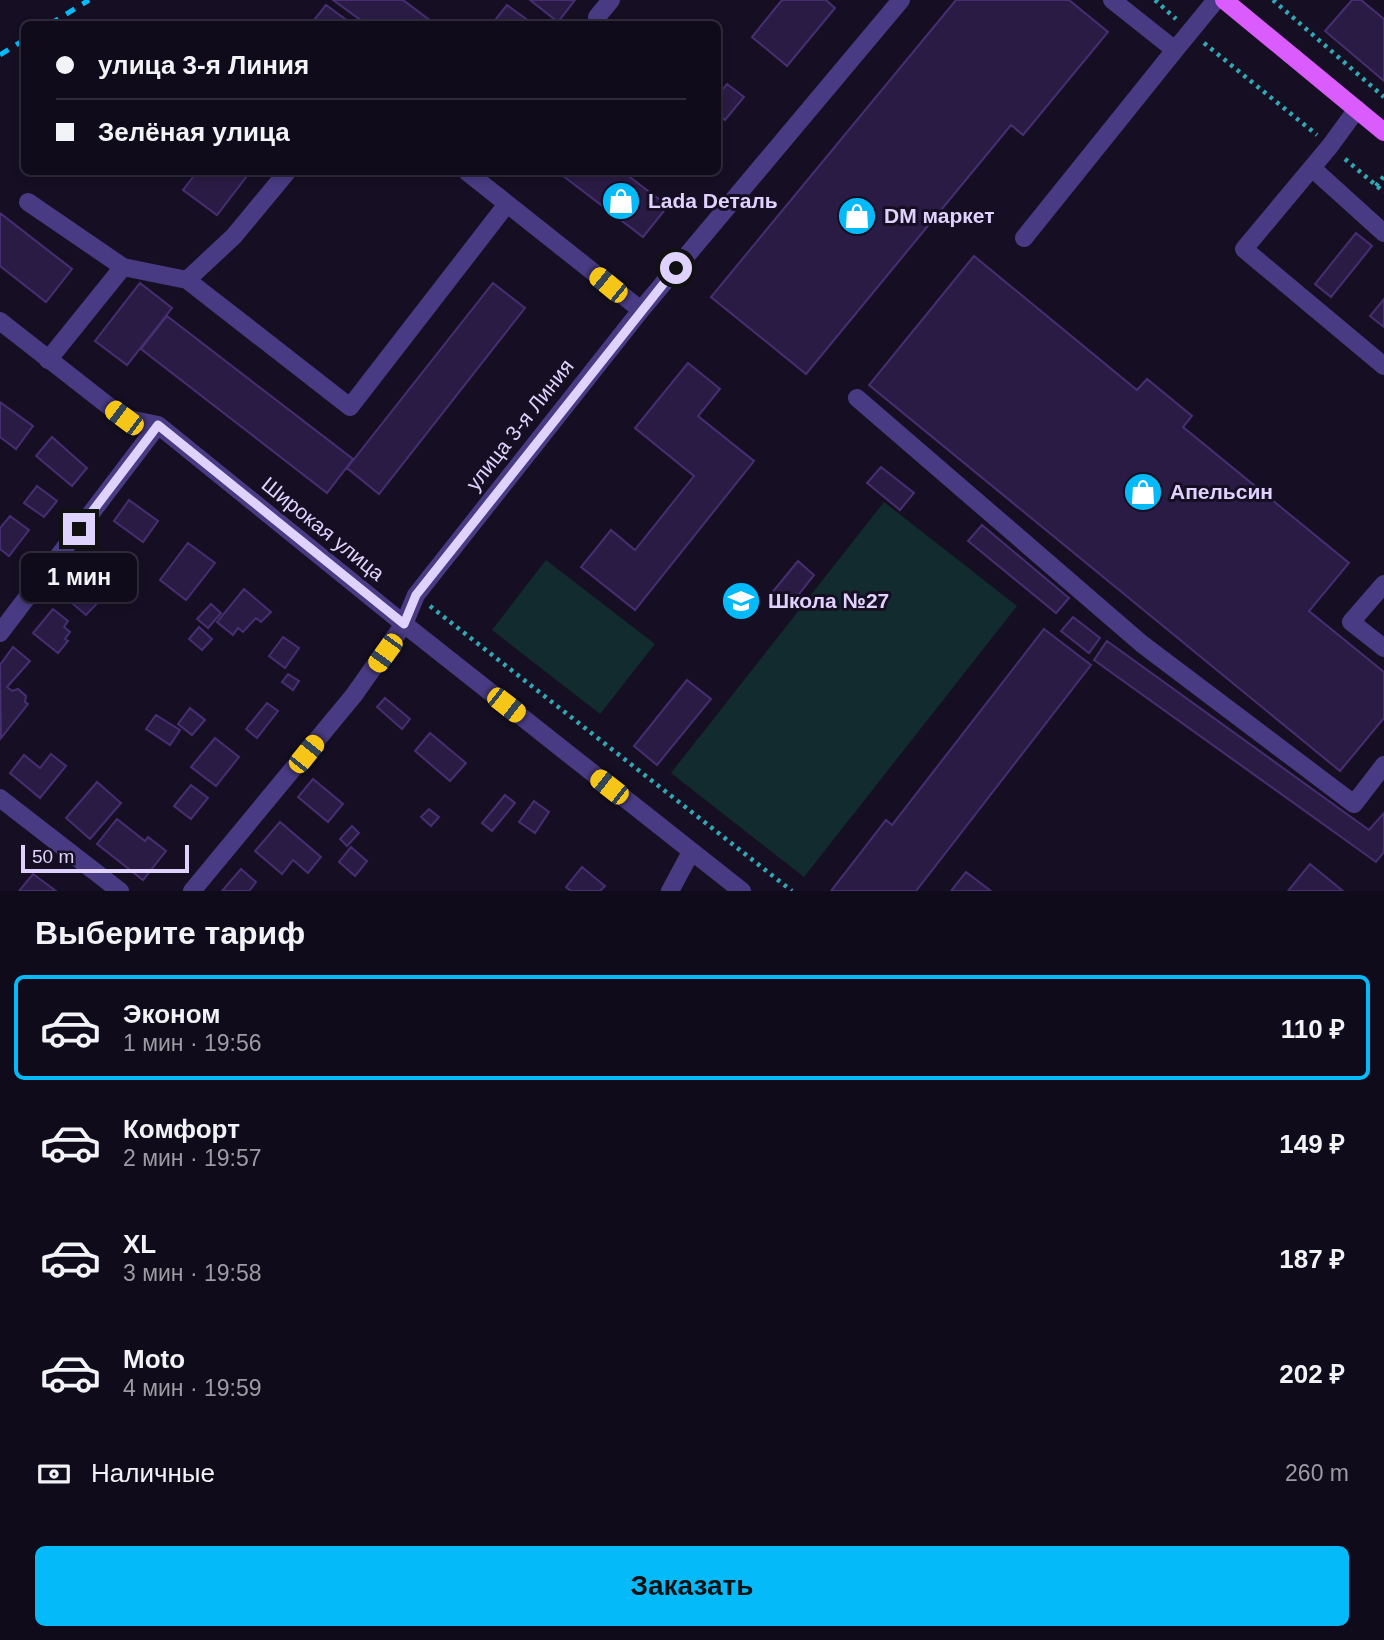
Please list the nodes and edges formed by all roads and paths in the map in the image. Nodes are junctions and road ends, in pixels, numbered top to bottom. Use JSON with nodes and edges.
{"nodes":[{"id":1,"x":611,"y":0,"type":"edge"},
{"id":2,"x":901,"y":0,"type":"edge"},
{"id":3,"x":1112,"y":0,"type":"edge"},
{"id":4,"x":1155,"y":0,"type":"edge"},
{"id":5,"x":1216,"y":0,"type":"edge"},
{"id":6,"x":1224,"y":0,"type":"edge"},
{"id":7,"x":1273,"y":0,"type":"edge"},
{"id":8,"x":597,"y":17,"type":"dead end"},
{"id":9,"x":1190,"y":32,"type":"junction"},
{"id":10,"x":1175,"y":50,"type":"junction"},
{"id":11,"x":1384,"y":97,"type":"edge"},
{"id":12,"x":1357,"y":109,"type":"junction"},
{"id":13,"x":1384,"y":132,"type":"edge"},
{"id":14,"x":1330,"y":146,"type":"junction"},
{"id":15,"x":1312,"y":168,"type":"junction"},
{"id":16,"x":285,"y":175,"type":"edge"},
{"id":17,"x":471,"y":175,"type":"edge"},
{"id":18,"x":1384,"y":176,"type":"edge"},
{"id":19,"x":1376,"y":186,"type":"junction"},
{"id":20,"x":1384,"y":192,"type":"edge"},
{"id":21,"x":27,"y":202,"type":"dead end"},
{"id":22,"x":506,"y":204,"type":"junction"},
{"id":23,"x":1384,"y":233,"type":"edge"},
{"id":24,"x":1024,"y":238,"type":"dead end"},
{"id":25,"x":123,"y":267,"type":"junction"},
{"id":26,"x":187,"y":280,"type":"junction"},
{"id":27,"x":641,"y":310,"type":"junction"},
{"id":28,"x":0,"y":321,"type":"edge"},
{"id":29,"x":48,"y":360,"type":"junction"},
{"id":30,"x":1384,"y":366,"type":"edge"},
{"id":31,"x":857,"y":398,"type":"dead end"},
{"id":32,"x":158,"y":425,"type":"junction"},
{"id":33,"x":1384,"y":584,"type":"edge"},
{"id":34,"x":416,"y":595,"type":"junction"},
{"id":35,"x":404,"y":624,"type":"junction"},
{"id":36,"x":0,"y":633,"type":"edge"},
{"id":37,"x":1384,"y":648,"type":"edge"},
{"id":38,"x":1384,"y":765,"type":"edge"},
{"id":39,"x":0,"y":798,"type":"edge"},
{"id":40,"x":691,"y":852,"type":"junction"},
{"id":41,"x":120,"y":891,"type":"edge"},
{"id":42,"x":192,"y":891,"type":"edge"},
{"id":43,"x":670,"y":891,"type":"edge"},
{"id":44,"x":742,"y":891,"type":"edge"},
{"id":45,"x":792,"y":891,"type":"edge"}],
"edges":[{"from":1,"to":8,"type":"street"},
{"from":2,"to":27,"type":"street","name":"улица 3-я Линия"},
{"from":3,"to":10,"type":"street"},
{"from":4,"to":9,"type":"path"},
{"from":5,"to":9,"type":"street"},
{"from":6,"to":12,"type":"main road"},
{"from":7,"to":11,"type":"path"},
{"from":9,"to":10,"type":"street"},
{"from":9,"to":14,"type":"path"},
{"from":10,"to":24,"type":"street"},
{"from":12,"to":13,"type":"main road"},
{"from":12,"to":14,"type":"street"},
{"from":14,"to":15,"type":"street"},
{"from":14,"to":19,"type":"path"},
{"from":15,"to":23,"type":"street"},
{"from":15,"to":30,"type":"street"},
{"from":16,"to":26,"type":"street"},
{"from":17,"to":22,"type":"street"},
{"from":18,"to":19,"type":"path"},
{"from":19,"to":20,"type":"path"},
{"from":21,"to":25,"type":"street"},
{"from":22,"to":26,"type":"street"},
{"from":22,"to":27,"type":"street"},
{"from":25,"to":26,"type":"street"},
{"from":25,"to":29,"type":"street"},
{"from":27,"to":34,"type":"street","name":"улица 3-я Линия"},
{"from":28,"to":29,"type":"street","name":"Широкая улица"},
{"from":29,"to":32,"type":"street","name":"Широкая улица"},
{"from":31,"to":38,"type":"street"},
{"from":32,"to":35,"type":"street","name":"Широкая улица"},
{"from":32,"to":36,"type":"street"},
{"from":33,"to":37,"type":"street"},
{"from":34,"to":35,"type":"street","name":"улица 3-я Линия"},
{"from":34,"to":45,"type":"path"},
{"from":35,"to":40,"type":"street","name":"Широкая улица"},
{"from":35,"to":42,"type":"street","name":"улица 3-я Линия"},
{"from":39,"to":41,"type":"street"},
{"from":40,"to":43,"type":"street"},
{"from":40,"to":44,"type":"street","name":"Широкая улица"}]}
